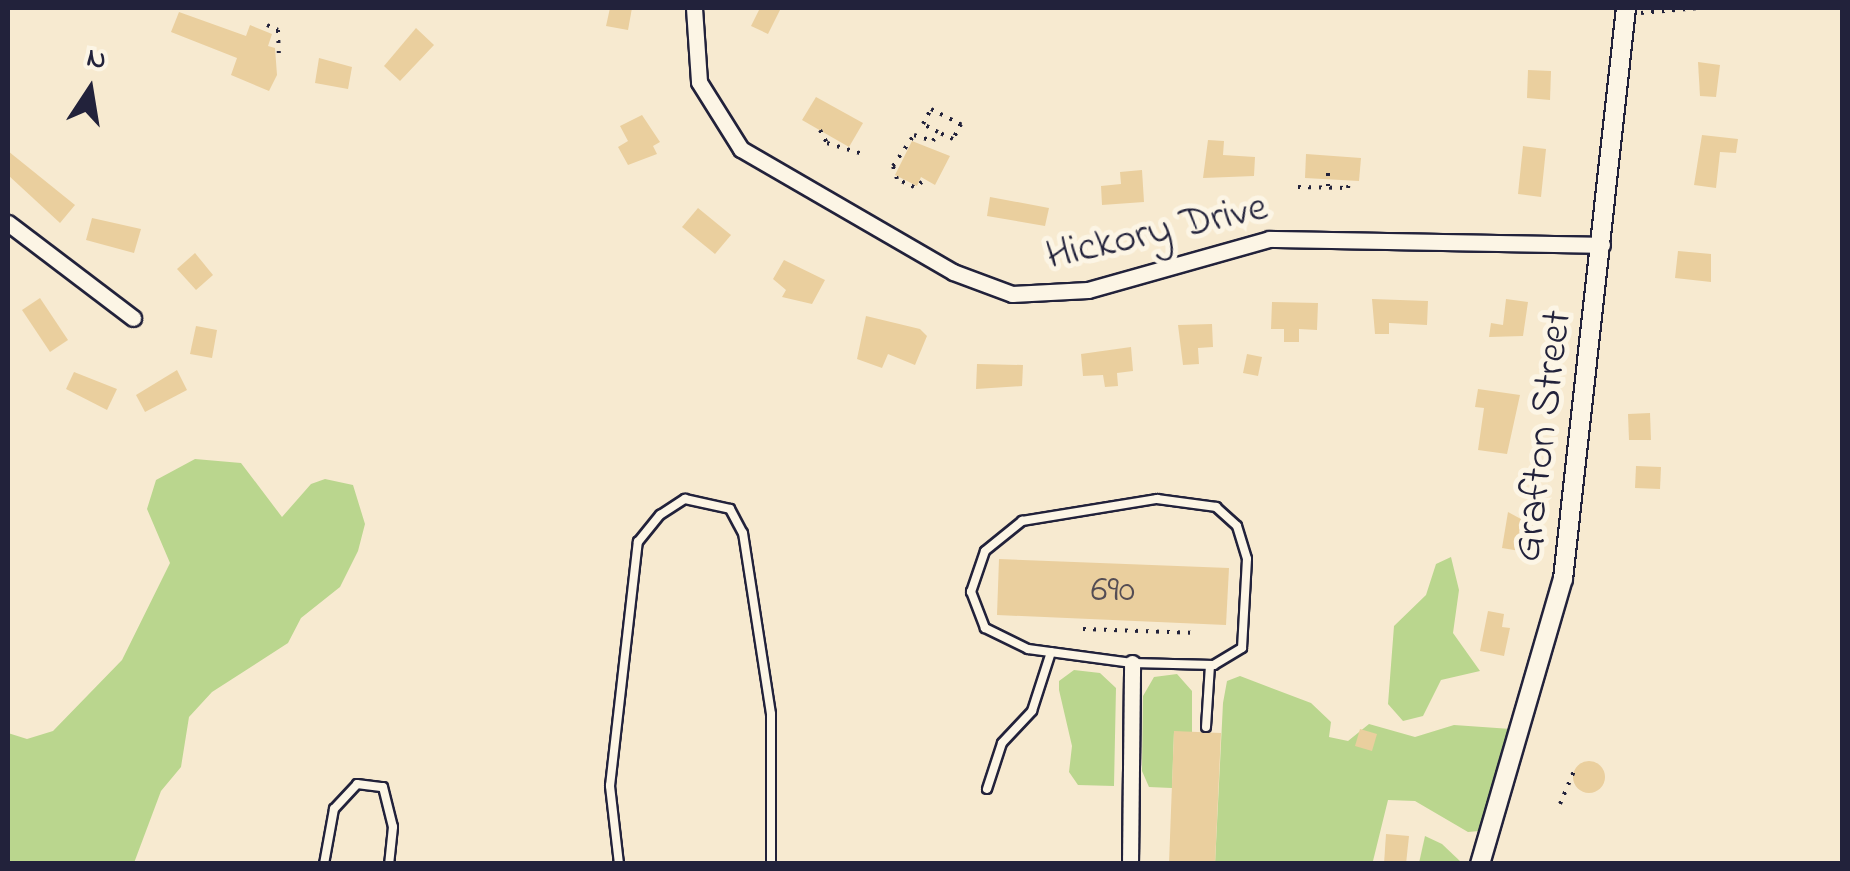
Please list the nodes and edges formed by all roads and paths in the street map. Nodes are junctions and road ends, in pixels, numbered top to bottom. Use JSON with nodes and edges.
{"nodes":[{"id":1,"x":694,"y":8,"type":"edge"},
{"id":2,"x":1699,"y":8,"type":"edge"},
{"id":3,"x":1626,"y":11,"type":"edge"},
{"id":4,"x":267,"y":24,"type":"dead end"},
{"id":5,"x":279,"y":52,"type":"dead end"},
{"id":6,"x":820,"y":130,"type":"dead end"},
{"id":7,"x":938,"y":132,"type":"junction"},
{"id":8,"x":862,"y":154,"type":"dead end"},
{"id":9,"x":1328,"y":171,"type":"dead end"},
{"id":10,"x":1348,"y":180,"type":"dead end"},
{"id":11,"x":922,"y":182,"type":"dead end"},
{"id":12,"x":1328,"y":186,"type":"junction"},
{"id":13,"x":1298,"y":187,"type":"dead end"},
{"id":14,"x":8,"y":223,"type":"edge"},
{"id":15,"x":1602,"y":246,"type":"junction"},
{"id":16,"x":133,"y":318,"type":"dead end"},
{"id":17,"x":1115,"y":620,"type":"dead end"},
{"id":18,"x":1083,"y":629,"type":"dead end"},
{"id":19,"x":1115,"y":630,"type":"junction"},
{"id":20,"x":1198,"y":633,"type":"dead end"},
{"id":21,"x":1051,"y":652,"type":"junction"},
{"id":22,"x":1132,"y":663,"type":"junction"},
{"id":23,"x":1210,"y":665,"type":"junction"},
{"id":24,"x":1206,"y":727,"type":"dead end"},
{"id":25,"x":1574,"y":772,"type":"dead end"},
{"id":26,"x":987,"y":789,"type":"dead end"},
{"id":27,"x":1560,"y":804,"type":"dead end"},
{"id":28,"x":324,"y":864,"type":"edge"},
{"id":29,"x":389,"y":864,"type":"edge"},
{"id":30,"x":619,"y":864,"type":"edge"},
{"id":31,"x":772,"y":864,"type":"edge"},
{"id":32,"x":1130,"y":864,"type":"edge"},
{"id":33,"x":1480,"y":864,"type":"edge"}],
"edges":[{"from":1,"to":15,"type":"street","name":"Hickory Drive"},
{"from":2,"to":3,"type":"path"},
{"from":3,"to":15,"type":"street","name":"Grafton Street"},
{"from":4,"to":5,"type":"path"},
{"from":6,"to":8,"type":"path"},
{"from":7,"to":7,"type":"path"},
{"from":7,"to":11,"type":"path"},
{"from":9,"to":12,"type":"path"},
{"from":10,"to":12,"type":"path"},
{"from":12,"to":13,"type":"path"},
{"from":14,"to":16,"type":"street"},
{"from":15,"to":33,"type":"street","name":"Grafton Street"},
{"from":17,"to":19,"type":"path"},
{"from":18,"to":19,"type":"path"},
{"from":19,"to":20,"type":"path"},
{"from":21,"to":22,"type":"lane"},
{"from":21,"to":23,"type":"lane"},
{"from":21,"to":26,"type":"lane"},
{"from":22,"to":23,"type":"lane"},
{"from":22,"to":32,"type":"street"},
{"from":23,"to":24,"type":"lane"},
{"from":25,"to":27,"type":"path"},
{"from":28,"to":29,"type":"lane"},
{"from":30,"to":31,"type":"lane"}]}
